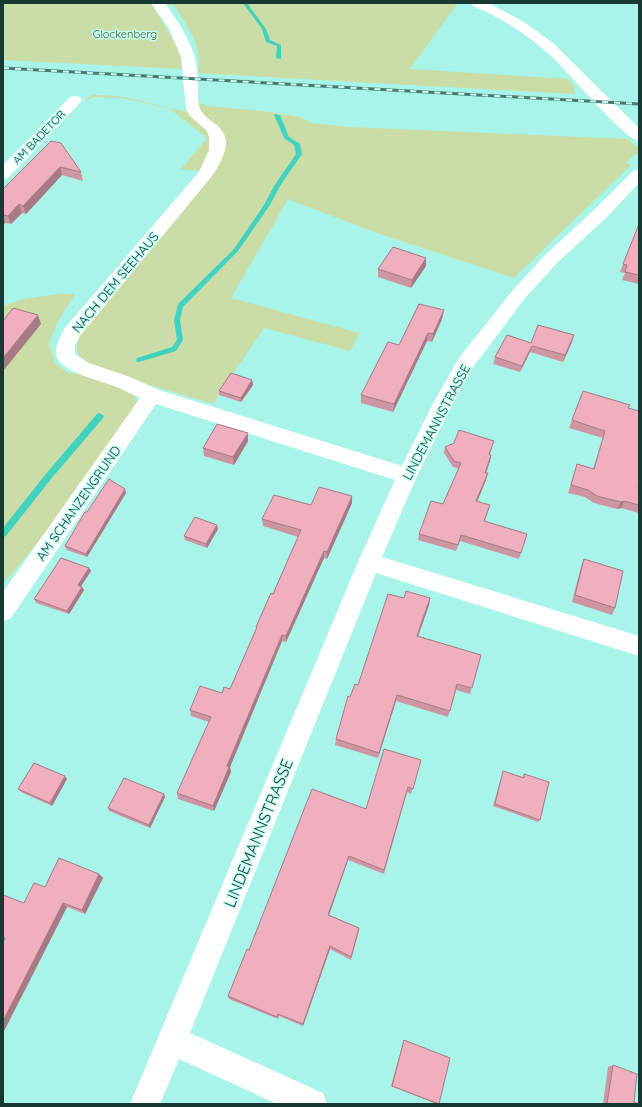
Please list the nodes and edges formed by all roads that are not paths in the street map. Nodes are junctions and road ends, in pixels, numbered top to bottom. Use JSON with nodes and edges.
{"nodes":[{"id":1,"x":158,"y":3,"type":"edge"},
{"id":2,"x":478,"y":3,"type":"edge"},
{"id":3,"x":75,"y":100,"type":"dead end"},
{"id":4,"x":639,"y":136,"type":"edge"},
{"id":5,"x":3,"y":174,"type":"edge"},
{"id":6,"x":639,"y":174,"type":"edge"},
{"id":7,"x":152,"y":395,"type":"junction"},
{"id":8,"x":407,"y":476,"type":"junction"},
{"id":9,"x":369,"y":562,"type":"junction"},
{"id":10,"x":3,"y":611,"type":"edge"},
{"id":11,"x":639,"y":646,"type":"edge"},
{"id":12,"x":172,"y":1040,"type":"junction"},
{"id":13,"x":145,"y":1104,"type":"edge"},
{"id":14,"x":312,"y":1104,"type":"edge"}],
"edges":[{"from":1,"to":7,"type":"street","name":"NACH DEM SEEHAUS"},
{"from":2,"to":4,"type":"street"},
{"from":3,"to":5,"type":"street","name":"AM BADETOR"},
{"from":6,"to":8,"type":"street","name":"LINDEMANNSTRASSE"},
{"from":7,"to":8,"type":"street","name":"NACH DEM SEEHAUS"},
{"from":7,"to":10,"type":"street","name":"AM SCHANZENGRUND"},
{"from":8,"to":9,"type":"street","name":"LINDEMANNSTRASSE"},
{"from":9,"to":11,"type":"street"},
{"from":9,"to":12,"type":"street","name":"LINDEMANNSTRASSE"},
{"from":12,"to":13,"type":"street","name":"LINDEMANNSTRASSE"},
{"from":12,"to":14,"type":"street"}]}
